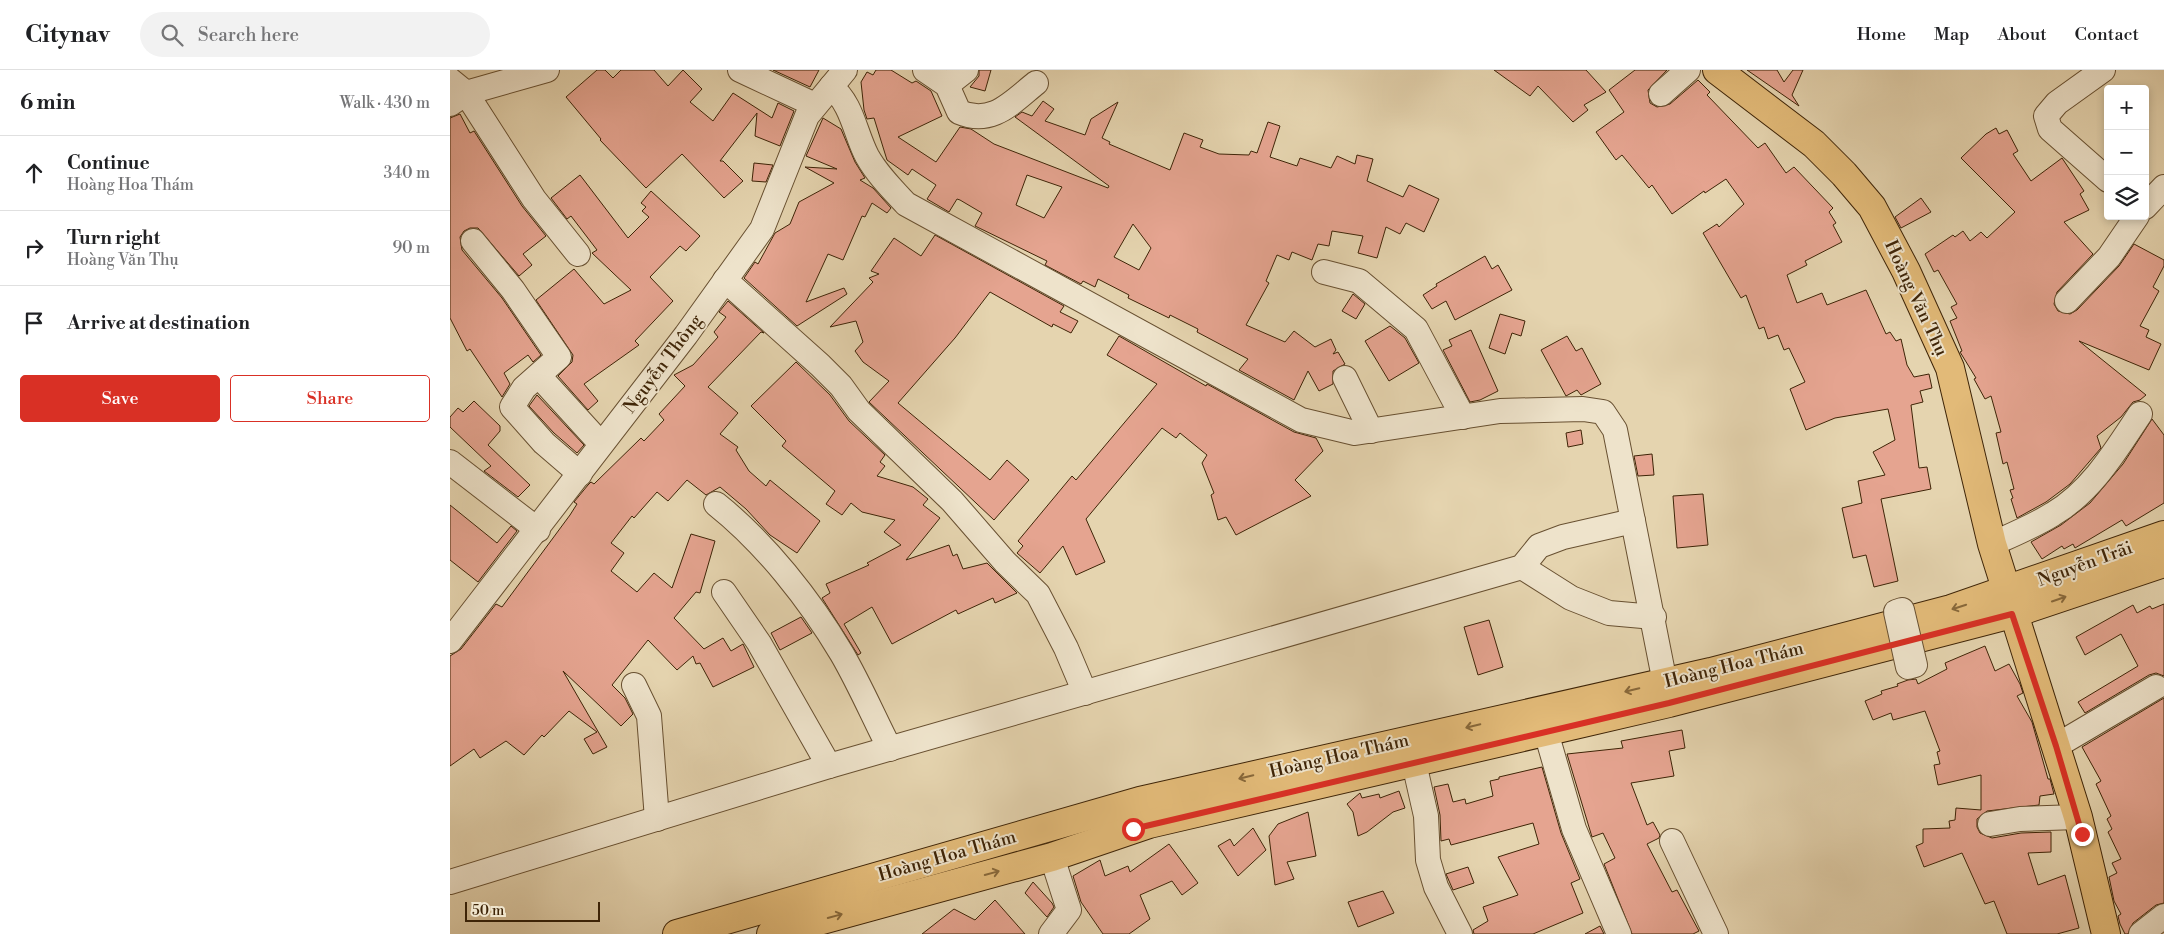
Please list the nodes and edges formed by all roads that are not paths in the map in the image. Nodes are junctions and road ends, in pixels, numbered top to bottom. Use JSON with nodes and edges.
{"nodes":[{"id":1,"x":547,"y":70,"type":"edge"},
{"id":2,"x":740,"y":70,"type":"edge"},
{"id":3,"x":925,"y":70,"type":"edge"},
{"id":4,"x":966,"y":70,"type":"edge"},
{"id":5,"x":1688,"y":70,"type":"edge"},
{"id":6,"x":1717,"y":70,"type":"edge"},
{"id":7,"x":2103,"y":70,"type":"edge"},
{"id":8,"x":838,"y":78,"type":"edge"},
{"id":9,"x":1036,"y":83,"type":"dead end"},
{"id":10,"x":947,"y":85,"type":"junction"},
{"id":11,"x":455,"y":92,"type":"edge"},
{"id":12,"x":1661,"y":94,"type":"dead end"},
{"id":13,"x":815,"y":105,"type":"junction"},
{"id":14,"x":2104,"y":176,"type":"edge"},
{"id":15,"x":2164,"y":187,"type":"edge"},
{"id":16,"x":2149,"y":203,"type":"edge"},
{"id":17,"x":2135,"y":220,"type":"edge"},
{"id":18,"x":473,"y":241,"type":"dead end"},
{"id":19,"x":578,"y":254,"type":"dead end"},
{"id":20,"x":1324,"y":272,"type":"dead end"},
{"id":21,"x":726,"y":280,"type":"junction"},
{"id":22,"x":2067,"y":301,"type":"dead end"},
{"id":23,"x":540,"y":376,"type":"junction"},
{"id":24,"x":1345,"y":378,"type":"dead end"},
{"id":25,"x":2140,"y":414,"type":"dead end"},
{"id":26,"x":1464,"y":417,"type":"junction"},
{"id":27,"x":1370,"y":431,"type":"junction"},
{"id":28,"x":601,"y":444,"type":"junction"},
{"id":29,"x":450,"y":462,"type":"edge"},
{"id":30,"x":580,"y":474,"type":"junction"},
{"id":31,"x":716,"y":504,"type":"dead end"},
{"id":32,"x":1633,"y":521,"type":"junction"},
{"id":33,"x":538,"y":530,"type":"junction"},
{"id":34,"x":2164,"y":535,"type":"edge"},
{"id":35,"x":1992,"y":544,"type":"junction"},
{"id":36,"x":2164,"y":563,"type":"edge"},
{"id":37,"x":1522,"y":566,"type":"junction"},
{"id":38,"x":724,"y":592,"type":"dead end"},
{"id":39,"x":2009,"y":603,"type":"junction"},
{"id":40,"x":1654,"y":617,"type":"junction"},
{"id":41,"x":450,"y":641,"type":"edge"},
{"id":42,"x":634,"y":685,"type":"dead end"},
{"id":43,"x":2156,"y":687,"type":"dead end"},
{"id":44,"x":1085,"y":693,"type":"junction"},
{"id":45,"x":1667,"y":693,"type":"junction"},
{"id":46,"x":1546,"y":732,"type":"junction"},
{"id":47,"x":2056,"y":746,"type":"junction"},
{"id":48,"x":890,"y":749,"type":"junction"},
{"id":49,"x":1414,"y":763,"type":"junction"},
{"id":50,"x":829,"y":766,"type":"junction"},
{"id":51,"x":2078,"y":817,"type":"junction"},
{"id":52,"x":657,"y":819,"type":"junction"},
{"id":53,"x":1990,"y":824,"type":"dead end"},
{"id":54,"x":1672,"y":841,"type":"dead end"},
{"id":55,"x":1052,"y":857,"type":"junction"},
{"id":56,"x":450,"y":882,"type":"edge"},
{"id":57,"x":2164,"y":916,"type":"edge"},
{"id":58,"x":677,"y":934,"type":"edge"},
{"id":59,"x":771,"y":934,"type":"edge"},
{"id":60,"x":1051,"y":934,"type":"edge"},
{"id":61,"x":1460,"y":934,"type":"edge"},
{"id":62,"x":1619,"y":934,"type":"edge"},
{"id":63,"x":1716,"y":934,"type":"edge"},
{"id":64,"x":2106,"y":934,"type":"edge"},
{"id":65,"x":2141,"y":934,"type":"edge"}],
"edges":[{"from":1,"to":11,"type":"street"},
{"from":2,"to":13,"type":"street"},
{"from":3,"to":10,"type":"street"},
{"from":4,"to":10,"type":"street"},
{"from":5,"to":12,"type":"street"},
{"from":6,"to":35,"type":"main road","name":"Hoàng Văn Thụ"},
{"from":7,"to":14,"type":"street"},
{"from":8,"to":13,"type":"street","name":"Nguyễn Thông"},
{"from":8,"to":27,"type":"street"},
{"from":9,"to":10,"type":"street"},
{"from":11,"to":19,"type":"street"},
{"from":13,"to":21,"type":"street","name":"Nguyễn Thông"},
{"from":15,"to":16,"type":"street"},
{"from":17,"to":22,"type":"street"},
{"from":18,"to":23,"type":"street"},
{"from":20,"to":26,"type":"street"},
{"from":21,"to":28,"type":"street","name":"Nguyễn Thông"},
{"from":21,"to":44,"type":"street"},
{"from":23,"to":28,"type":"street"},
{"from":23,"to":30,"type":"street"},
{"from":24,"to":27,"type":"street"},
{"from":25,"to":35,"type":"street"},
{"from":26,"to":27,"type":"street"},
{"from":26,"to":32,"type":"street"},
{"from":28,"to":30,"type":"street","name":"Nguyễn Thông"},
{"from":29,"to":33,"type":"street"},
{"from":30,"to":33,"type":"street","name":"Nguyễn Thông"},
{"from":31,"to":48,"type":"street"},
{"from":32,"to":37,"type":"street"},
{"from":32,"to":40,"type":"street"},
{"from":33,"to":41,"type":"street","name":"Nguyễn Thông"},
{"from":34,"to":39,"type":"main road","name":"Nguyễn Trãi"},
{"from":35,"to":39,"type":"main road","name":"Hoàng Văn Thụ"},
{"from":39,"to":36,"type":"main road","name":"Nguyễn Trãi","one_way":true},
{"from":37,"to":40,"type":"street"},
{"from":37,"to":44,"type":"street"},
{"from":38,"to":50,"type":"street"},
{"from":39,"to":45,"type":"main road","name":"Hoàng Hoa Thám"},
{"from":39,"to":47,"type":"main road","name":"Hoàng Văn Thụ"},
{"from":40,"to":45,"type":"street"},
{"from":42,"to":52,"type":"street"},
{"from":43,"to":47,"type":"street"},
{"from":44,"to":48,"type":"street"},
{"from":45,"to":46,"type":"main road","name":"Hoàng Hoa Thám"},
{"from":45,"to":58,"type":"main road","name":"Hoàng Hoa Thám","one_way":true},
{"from":46,"to":49,"type":"main road","name":"Hoàng Hoa Thám"},
{"from":46,"to":62,"type":"street"},
{"from":47,"to":51,"type":"main road","name":"Hoàng Văn Thụ"},
{"from":48,"to":50,"type":"street"},
{"from":49,"to":55,"type":"main road","name":"Hoàng Hoa Thám"},
{"from":49,"to":61,"type":"street"},
{"from":50,"to":52,"type":"street"},
{"from":51,"to":53,"type":"street"},
{"from":51,"to":64,"type":"main road","name":"Hoàng Văn Thụ"},
{"from":52,"to":56,"type":"street"},
{"from":54,"to":63,"type":"street"},
{"from":59,"to":55,"type":"main road","name":"Hoàng Hoa Thám","one_way":true},
{"from":55,"to":60,"type":"street"},
{"from":57,"to":65,"type":"street"}]}
